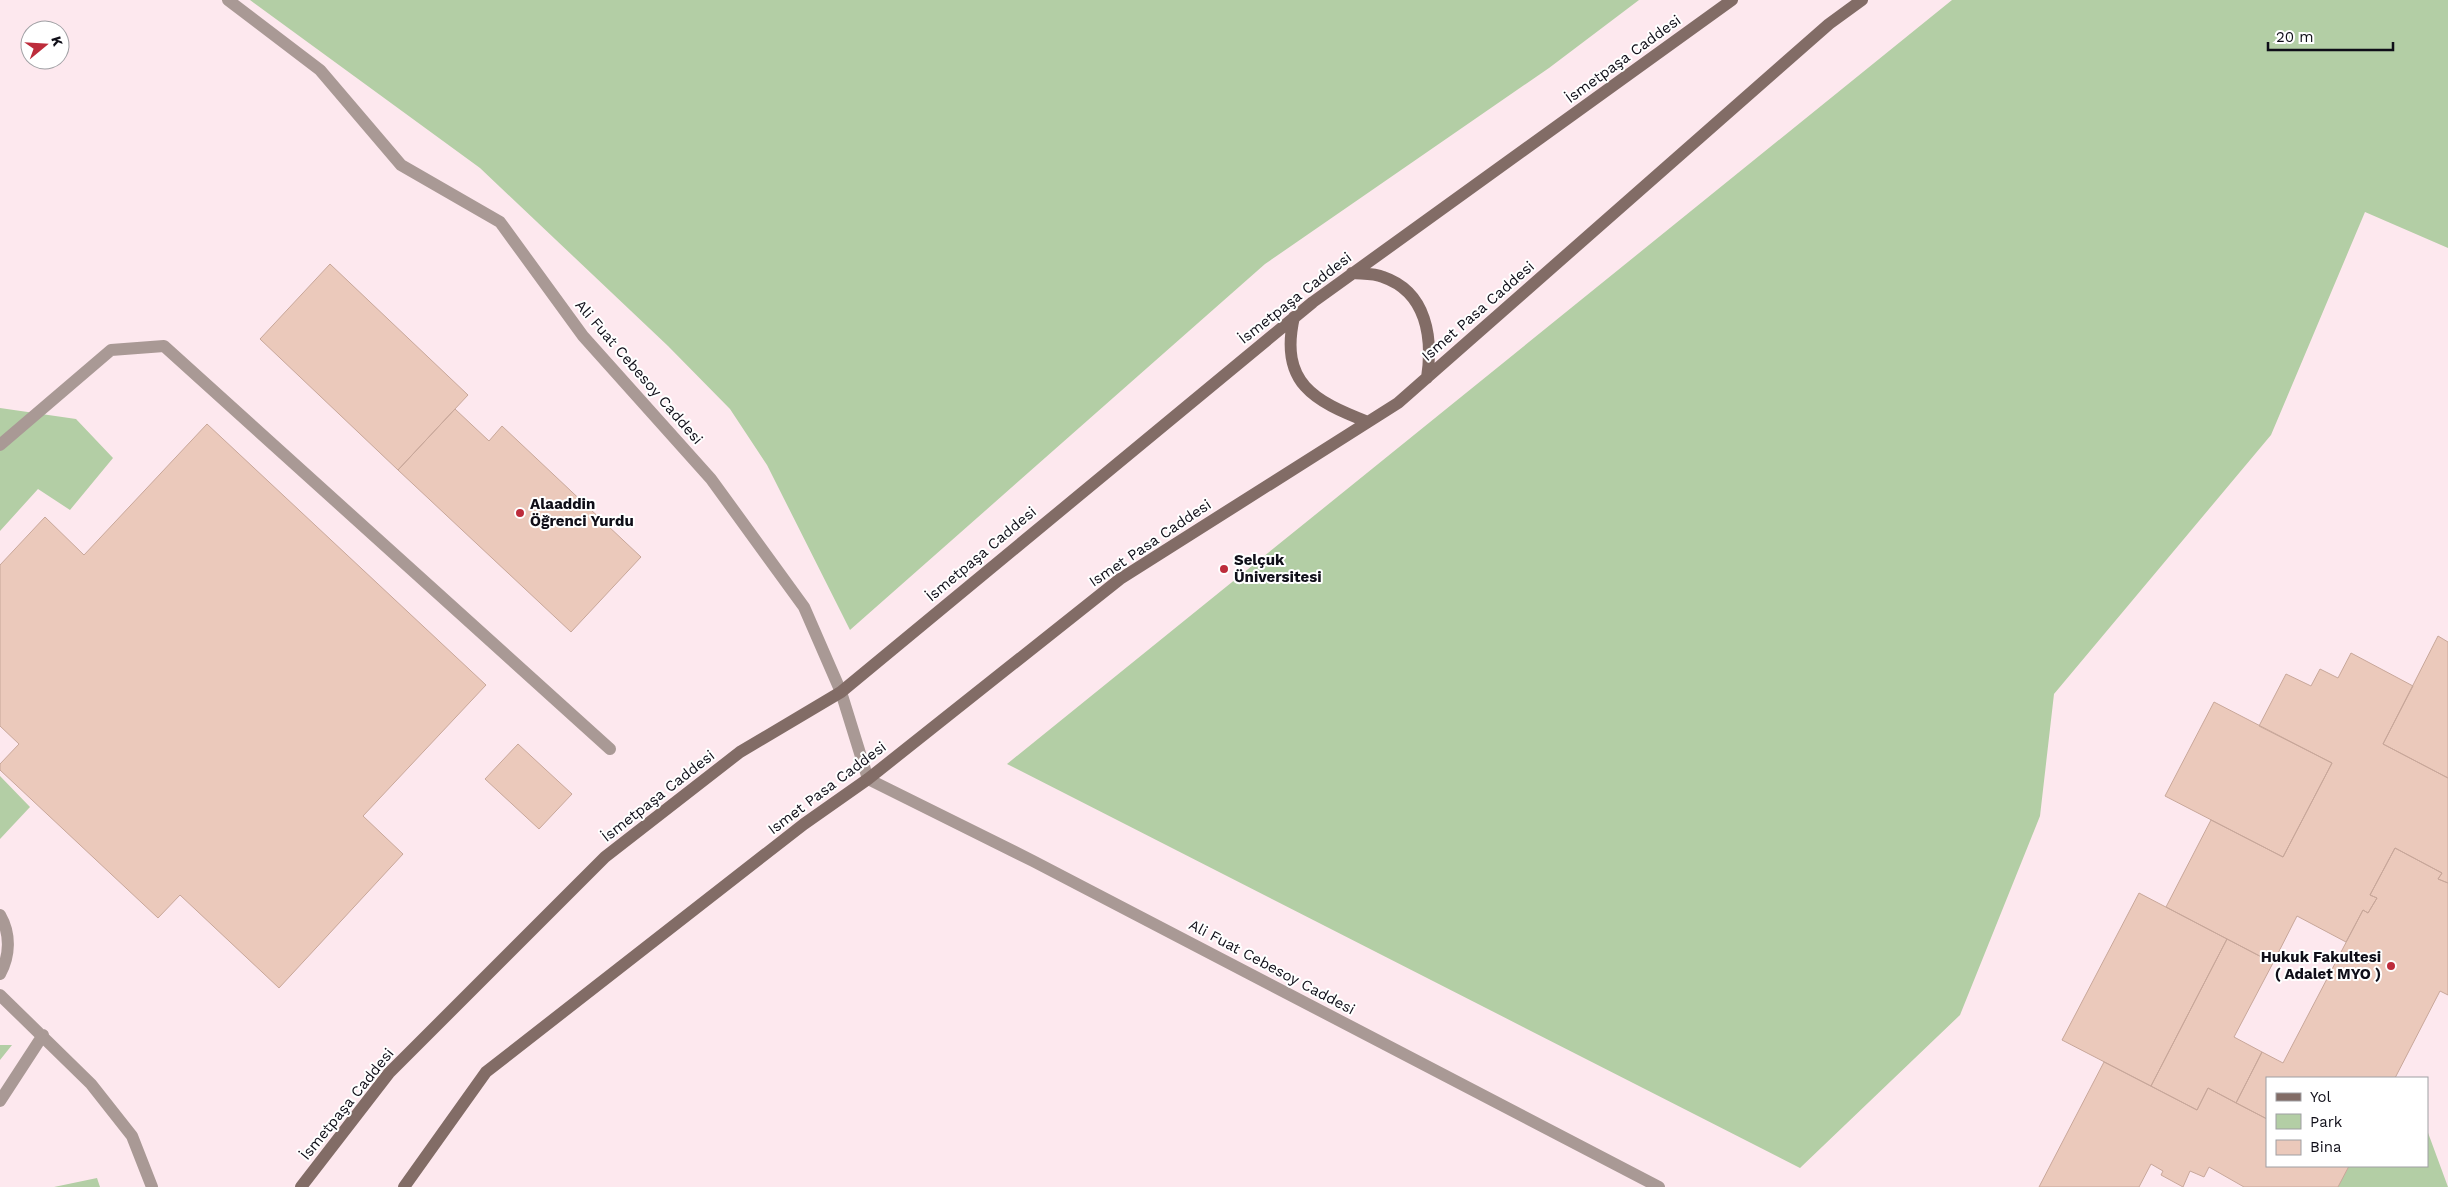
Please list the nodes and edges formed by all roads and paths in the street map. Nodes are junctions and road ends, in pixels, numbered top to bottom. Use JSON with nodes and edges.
{"nodes":[{"id":1,"x":228,"y":0,"type":"edge"},
{"id":2,"x":1732,"y":0,"type":"edge"},
{"id":3,"x":1862,"y":0,"type":"edge"},
{"id":4,"x":1352,"y":273,"type":"junction"},
{"id":5,"x":1294,"y":317,"type":"junction"},
{"id":6,"x":1427,"y":378,"type":"junction"},
{"id":7,"x":1368,"y":422,"type":"junction"},
{"id":8,"x":0,"y":446,"type":"edge"},
{"id":9,"x":841,"y":692,"type":"junction"},
{"id":10,"x":610,"y":749,"type":"dead end"},
{"id":11,"x":868,"y":779,"type":"junction"},
{"id":12,"x":0,"y":915,"type":"edge"},
{"id":13,"x":0,"y":974,"type":"edge"},
{"id":14,"x":0,"y":994,"type":"edge"},
{"id":15,"x":43,"y":1035,"type":"junction"},
{"id":16,"x":0,"y":1101,"type":"edge"},
{"id":17,"x":152,"y":1187,"type":"edge"},
{"id":18,"x":302,"y":1187,"type":"edge"},
{"id":19,"x":404,"y":1187,"type":"edge"},
{"id":20,"x":1659,"y":1187,"type":"edge"}],
"edges":[{"from":1,"to":9,"type":"street","name":"Ali Fuat Cebesoy Caddesi"},
{"from":2,"to":4,"type":"main road","name":"İsmetpaşa Caddesi"},
{"from":3,"to":6,"type":"main road","name":"Ismet Pasa Caddesi"},
{"from":4,"to":5,"type":"main road","name":"İsmetpaşa Caddesi"},
{"from":4,"to":6,"type":"main road"},
{"from":5,"to":7,"type":"main road"},
{"from":5,"to":9,"type":"main road","name":"İsmetpaşa Caddesi"},
{"from":6,"to":7,"type":"main road","name":"Ismet Pasa Caddesi"},
{"from":7,"to":11,"type":"main road","name":"Ismet Pasa Caddesi"},
{"from":8,"to":10,"type":"street"},
{"from":9,"to":11,"type":"street","name":"Ali Fuat Cebesoy Caddesi"},
{"from":9,"to":18,"type":"main road","name":"İsmetpaşa Caddesi"},
{"from":11,"to":19,"type":"main road","name":"Ismet Pasa Caddesi"},
{"from":11,"to":20,"type":"street","name":"Ali Fuat Cebesoy Caddesi"},
{"from":12,"to":13,"type":"street"},
{"from":14,"to":15,"type":"street"},
{"from":15,"to":16,"type":"street"},
{"from":15,"to":17,"type":"street"}]}
